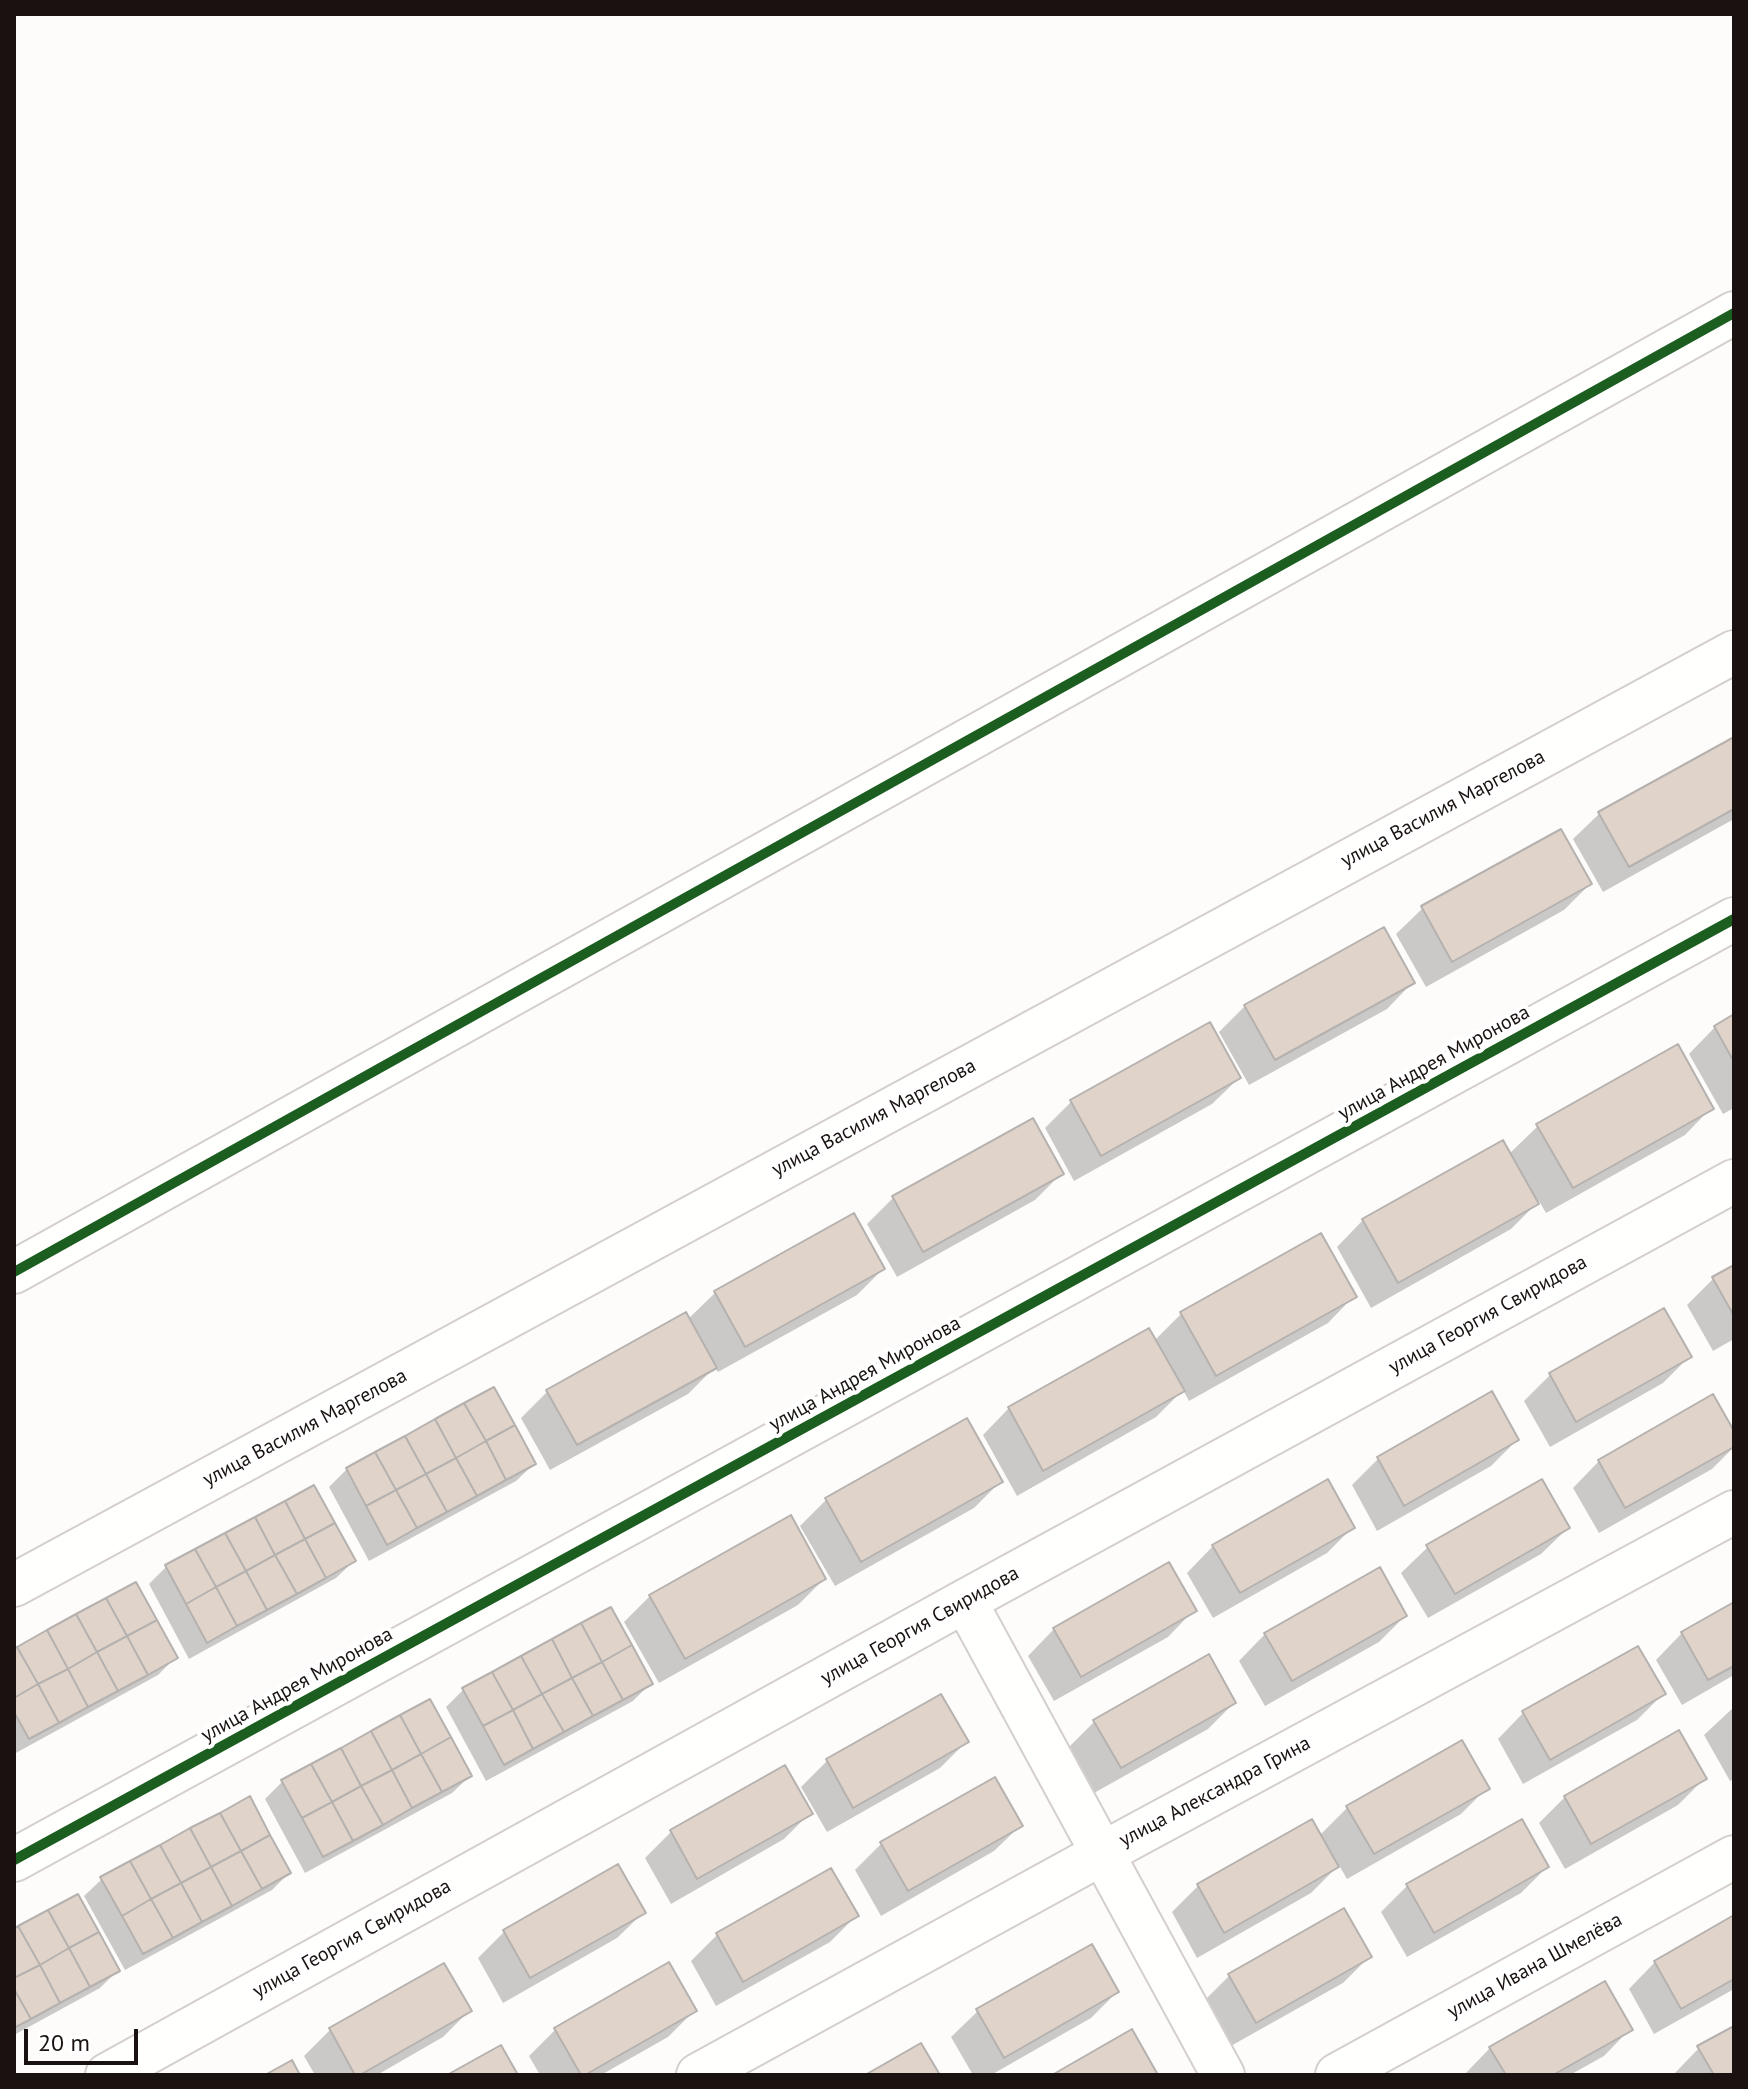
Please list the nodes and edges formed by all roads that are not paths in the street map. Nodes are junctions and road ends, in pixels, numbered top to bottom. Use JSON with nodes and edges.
{"nodes":[{"id":1,"x":1734,"y":313,"type":"edge"},
{"id":2,"x":1734,"y":652,"type":"edge"},
{"id":3,"x":1734,"y":919,"type":"edge"},
{"id":4,"x":1734,"y":1181,"type":"edge"},
{"id":5,"x":14,"y":1272,"type":"edge"},
{"id":6,"x":1734,"y":1512,"type":"edge"},
{"id":7,"x":14,"y":1585,"type":"edge"},
{"id":8,"x":965,"y":1601,"type":"junction"},
{"id":9,"x":1103,"y":1853,"type":"junction"},
{"id":10,"x":1734,"y":1857,"type":"edge"},
{"id":11,"x":14,"y":1860,"type":"edge"},
{"id":12,"x":107,"y":2075,"type":"edge"},
{"id":13,"x":698,"y":2075,"type":"edge"},
{"id":14,"x":1223,"y":2075,"type":"edge"},
{"id":15,"x":1337,"y":2075,"type":"edge"}],
"edges":[{"from":1,"to":5,"type":"street"},
{"from":2,"to":7,"type":"street","name":"улица Василия Маргелова"},
{"from":3,"to":11,"type":"street","name":"улица Андрея Миронова"},
{"from":4,"to":8,"type":"street","name":"улица Георгия Свиридова"},
{"from":6,"to":9,"type":"street","name":"улица Александра Грина"},
{"from":8,"to":9,"type":"street"},
{"from":8,"to":12,"type":"street","name":"улица Георгия Свиридова"},
{"from":9,"to":13,"type":"street","name":"улица Александра Грина"},
{"from":9,"to":14,"type":"street"},
{"from":10,"to":15,"type":"street","name":"улица Ивана Шмелёва"}]}
